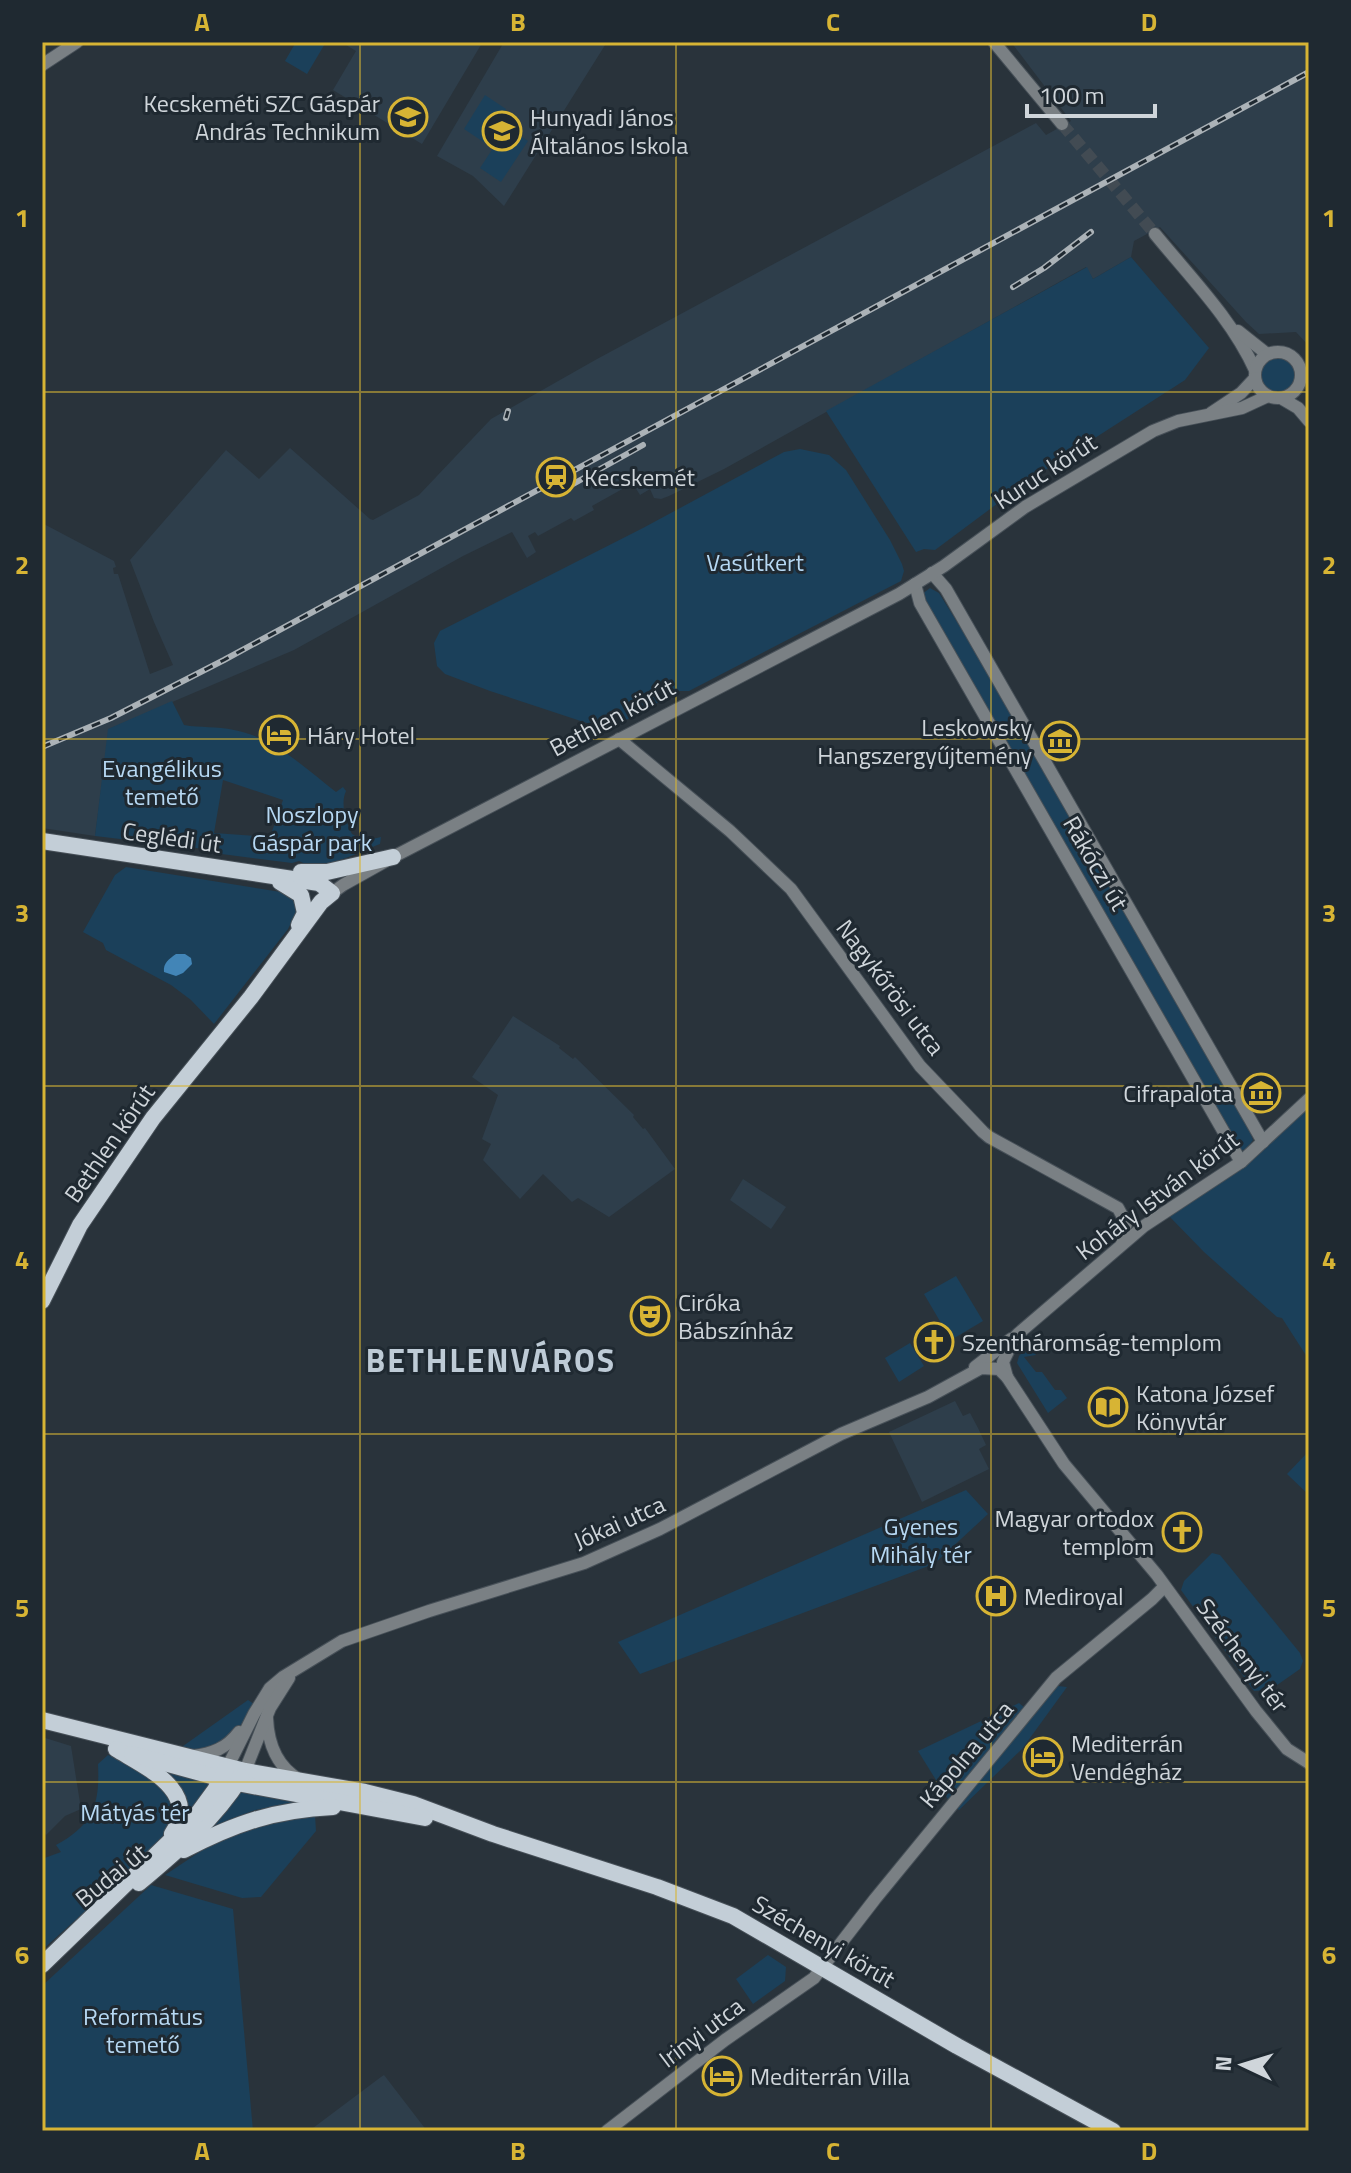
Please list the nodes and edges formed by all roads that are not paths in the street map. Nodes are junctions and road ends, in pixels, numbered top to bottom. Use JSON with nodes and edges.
{"nodes":[{"id":1,"x":77,"y":42,"type":"edge"},
{"id":2,"x":994,"y":42,"type":"edge"},
{"id":3,"x":42,"y":65,"type":"edge"},
{"id":4,"x":1062,"y":124,"type":"tunnel mouth"},
{"id":5,"x":1155,"y":234,"type":"tunnel mouth"},
{"id":6,"x":1225,"y":319,"type":"junction"},
{"id":7,"x":1267,"y":354,"type":"junction"},
{"id":8,"x":1296,"y":360,"type":"junction"},
{"id":9,"x":1309,"y":363,"type":"edge"},
{"id":10,"x":1255,"y":374,"type":"junction"},
{"id":11,"x":1305,"y":377,"type":"edge"},
{"id":12,"x":1281,"y":395,"type":"junction"},
{"id":13,"x":1207,"y":415,"type":"junction"},
{"id":14,"x":1309,"y":419,"type":"edge"},
{"id":15,"x":932,"y":573,"type":"junction"},
{"id":16,"x":915,"y":584,"type":"junction"},
{"id":17,"x":619,"y":739,"type":"junction"},
{"id":18,"x":42,"y":841,"type":"edge"},
{"id":19,"x":393,"y":857,"type":"junction"},
{"id":20,"x":248,"y":872,"type":"junction"},
{"id":21,"x":332,"y":893,"type":"junction"},
{"id":22,"x":289,"y":946,"type":"junction"},
{"id":23,"x":1309,"y":1099,"type":"edge"},
{"id":24,"x":1263,"y":1142,"type":"junction"},
{"id":25,"x":1241,"y":1162,"type":"junction"},
{"id":26,"x":1122,"y":1244,"type":"junction"},
{"id":27,"x":42,"y":1301,"type":"edge"},
{"id":28,"x":1012,"y":1343,"type":"junction"},
{"id":29,"x":1007,"y":1377,"type":"junction"},
{"id":30,"x":953,"y":1382,"type":"junction"},
{"id":31,"x":1164,"y":1587,"type":"junction"},
{"id":32,"x":260,"y":1714,"type":"junction"},
{"id":33,"x":42,"y":1720,"type":"edge"},
{"id":34,"x":77,"y":1731,"type":"junction"},
{"id":35,"x":116,"y":1749,"type":"junction"},
{"id":36,"x":176,"y":1754,"type":"junction"},
{"id":37,"x":1309,"y":1763,"type":"edge"},
{"id":38,"x":233,"y":1775,"type":"junction"},
{"id":39,"x":309,"y":1783,"type":"junction"},
{"id":40,"x":358,"y":1805,"type":"junction"},
{"id":41,"x":493,"y":1834,"type":"junction"},
{"id":42,"x":169,"y":1850,"type":"junction"},
{"id":43,"x":42,"y":1965,"type":"edge"},
{"id":44,"x":822,"y":1968,"type":"junction"},
{"id":45,"x":607,"y":2131,"type":"edge"},
{"id":46,"x":1113,"y":2131,"type":"edge"}],
"edges":[{"from":1,"to":3,"type":"street"},
{"from":2,"to":4,"type":"street"},
{"from":5,"to":6,"type":"street"},
{"from":6,"to":7,"type":"street"},
{"from":6,"to":10,"type":"street"},
{"from":7,"to":8,"type":"street"},
{"from":7,"to":10,"type":"street"},
{"from":8,"to":9,"type":"street"},
{"from":8,"to":11,"type":"street"},
{"from":10,"to":12,"type":"street"},
{"from":10,"to":13,"type":"street","name":"Kuruc körút"},
{"from":11,"to":12,"type":"street"},
{"from":12,"to":13,"type":"street","name":"Kuruc körút"},
{"from":12,"to":14,"type":"street"},
{"from":13,"to":15,"type":"street","name":"Kuruc körút"},
{"from":15,"to":16,"type":"street","name":"Kuruc körút"},
{"from":15,"to":24,"type":"street","name":"Rákóczi út"},
{"from":16,"to":17,"type":"street","name":"Bethlen körút"},
{"from":16,"to":25,"type":"street","name":"Rákóczi út"},
{"from":17,"to":19,"type":"street","name":"Bethlen körút"},
{"from":17,"to":26,"type":"street","name":"Nagykőrösi utca"},
{"from":18,"to":20,"type":"main road","name":"Ceglédi út"},
{"from":19,"to":20,"type":"main road"},
{"from":19,"to":21,"type":"street","name":"Bethlen körút"},
{"from":20,"to":21,"type":"main road"},
{"from":20,"to":22,"type":"main road"},
{"from":21,"to":22,"type":"main road"},
{"from":22,"to":27,"type":"main road","name":"Bethlen körút"},
{"from":23,"to":24,"type":"street","name":"Koháry István körút"},
{"from":24,"to":25,"type":"street","name":"Koháry István körút"},
{"from":25,"to":26,"type":"street","name":"Koháry István körút"},
{"from":26,"to":28,"type":"street","name":"Koháry István körút"},
{"from":28,"to":29,"type":"street"},
{"from":28,"to":30,"type":"street","name":"Koháry István körút"},
{"from":29,"to":30,"type":"street"},
{"from":29,"to":31,"type":"street","name":"Széchenyi tér"},
{"from":30,"to":32,"type":"street","name":"Jókai utca"},
{"from":31,"to":37,"type":"street","name":"Széchenyi tér"},
{"from":31,"to":44,"type":"street","name":"Kápolna utca"},
{"from":32,"to":36,"type":"street"},
{"from":32,"to":38,"type":"street","name":"Jókai utca"},
{"from":32,"to":39,"type":"street"},
{"from":33,"to":34,"type":"main road"},
{"from":34,"to":35,"type":"main road"},
{"from":34,"to":36,"type":"main road"},
{"from":35,"to":38,"type":"main road"},
{"from":35,"to":42,"type":"main road"},
{"from":36,"to":38,"type":"main road"},
{"from":38,"to":39,"type":"main road","name":"Széchenyi körút"},
{"from":38,"to":40,"type":"main road","name":"Széchenyi körút"},
{"from":38,"to":42,"type":"main road"},
{"from":39,"to":41,"type":"main road","name":"Széchenyi körút"},
{"from":40,"to":41,"type":"main road","name":"Széchenyi körút"},
{"from":40,"to":42,"type":"main road"},
{"from":41,"to":44,"type":"main road","name":"Széchenyi körút"},
{"from":42,"to":43,"type":"main road","name":"Budai út"},
{"from":44,"to":45,"type":"street","name":"Irinyi utca"},
{"from":44,"to":46,"type":"main road","name":"Széchenyi körút"}]}
